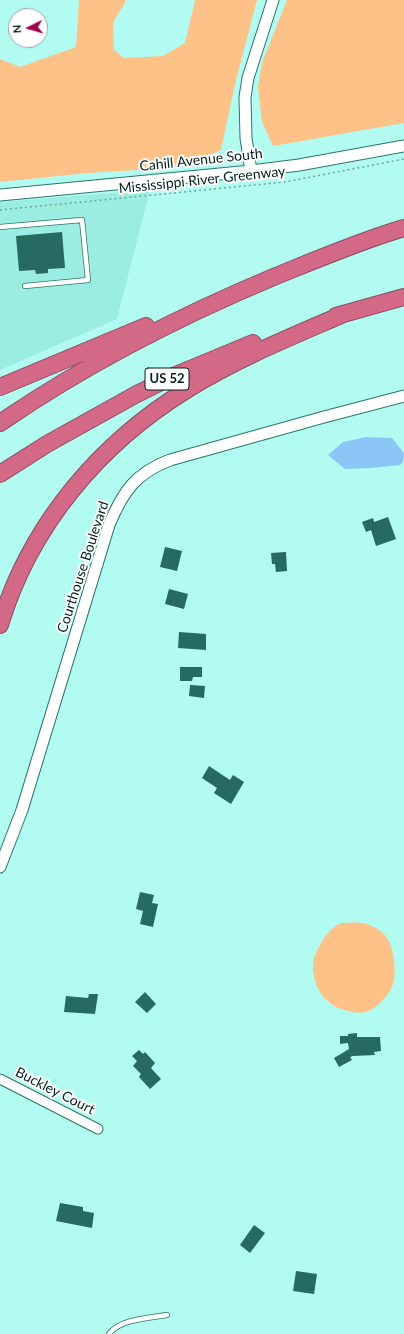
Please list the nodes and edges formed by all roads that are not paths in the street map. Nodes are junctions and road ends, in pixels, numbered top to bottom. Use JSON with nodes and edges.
{"nodes":[{"id":1,"x":273,"y":0,"type":"edge"},
{"id":2,"x":404,"y":146,"type":"edge"},
{"id":3,"x":251,"y":171,"type":"junction"},
{"id":4,"x":0,"y":194,"type":"edge"},
{"id":5,"x":0,"y":227,"type":"edge"},
{"id":6,"x":404,"y":228,"type":"edge"},
{"id":7,"x":265,"y":281,"type":"junction"},
{"id":8,"x":25,"y":286,"type":"dead end"},
{"id":9,"x":404,"y":297,"type":"edge"},
{"id":10,"x":346,"y":313,"type":"junction"},
{"id":11,"x":0,"y":387,"type":"edge"},
{"id":12,"x":404,"y":396,"type":"edge"},
{"id":13,"x":0,"y":423,"type":"edge"},
{"id":14,"x":0,"y":474,"type":"edge"},
{"id":15,"x":0,"y":625,"type":"edge"},
{"id":16,"x":0,"y":867,"type":"edge"},
{"id":17,"x":0,"y":1079,"type":"edge"},
{"id":18,"x":98,"y":1129,"type":"dead end"},
{"id":19,"x":167,"y":1315,"type":"dead end"},
{"id":20,"x":109,"y":1334,"type":"edge"}],
"edges":[{"from":1,"to":3,"type":"street"},
{"from":2,"to":3,"type":"street","name":"Cahill Avenue South"},
{"from":3,"to":4,"type":"street","name":"Cahill Avenue South"},
{"from":5,"to":8,"type":"lane"},
{"from":6,"to":7,"type":"highway"},
{"from":7,"to":11,"type":"highway"},
{"from":7,"to":13,"type":"highway"},
{"from":9,"to":10,"type":"highway","number":"US 52"},
{"from":10,"to":14,"type":"highway","number":"US 52"},
{"from":10,"to":15,"type":"highway"},
{"from":12,"to":16,"type":"street","name":"Courthouse Boulevard"},
{"from":17,"to":18,"type":"street","name":"Buckley Court"},
{"from":19,"to":20,"type":"lane"}]}
